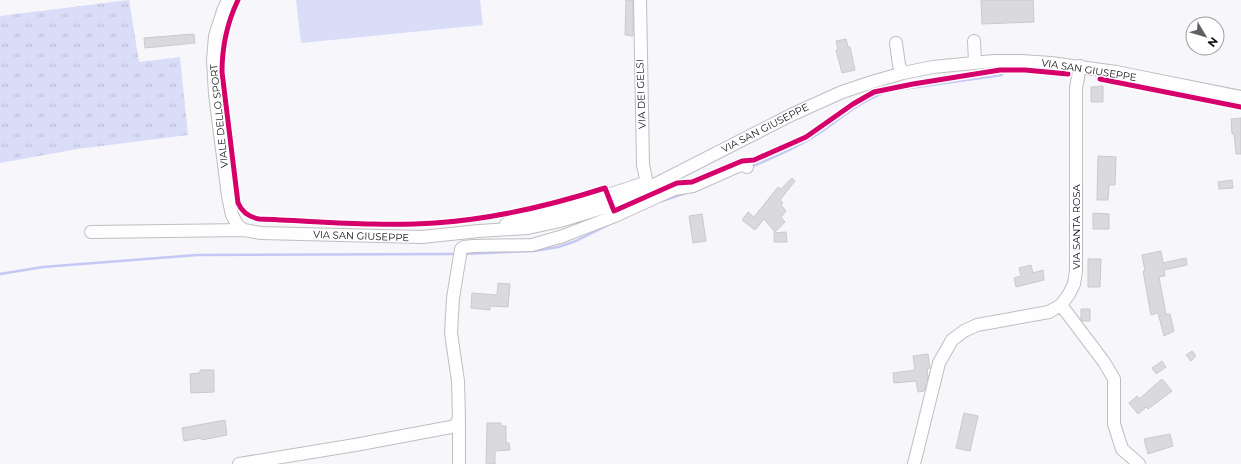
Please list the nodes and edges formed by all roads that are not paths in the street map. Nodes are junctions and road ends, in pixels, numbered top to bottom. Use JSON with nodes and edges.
{"nodes":[{"id":1,"x":228,"y":0,"type":"edge"},
{"id":2,"x":640,"y":0,"type":"edge"},
{"id":3,"x":974,"y":41,"type":"dead end"},
{"id":4,"x":896,"y":43,"type":"dead end"},
{"id":5,"x":975,"y":62,"type":"junction"},
{"id":6,"x":1080,"y":66,"type":"junction"},
{"id":7,"x":903,"y":73,"type":"junction"},
{"id":8,"x":1241,"y":97,"type":"edge"},
{"id":9,"x":747,"y":167,"type":"dead end"},
{"id":10,"x":647,"y":185,"type":"junction"},
{"id":11,"x":558,"y":216,"type":"junction"},
{"id":12,"x":244,"y":230,"type":"junction"},
{"id":13,"x":90,"y":232,"type":"dead end"},
{"id":14,"x":563,"y":236,"type":"junction"},
{"id":15,"x":1061,"y":305,"type":"junction"},
{"id":16,"x":459,"y":421,"type":"junction"},
{"id":17,"x":239,"y":464,"type":"edge"},
{"id":18,"x":458,"y":464,"type":"edge"},
{"id":19,"x":914,"y":464,"type":"edge"},
{"id":20,"x":1139,"y":464,"type":"edge"}],
"edges":[{"from":1,"to":12,"type":"street","name":"VIALE DELLO SPORT"},
{"from":2,"to":10,"type":"street","name":"VIA DEI GELSI"},
{"from":3,"to":5,"type":"street"},
{"from":4,"to":7,"type":"street"},
{"from":5,"to":6,"type":"street","name":"VIA SAN GIUSEPPE"},
{"from":5,"to":7,"type":"street","name":"VIA SAN GIUSEPPE"},
{"from":6,"to":8,"type":"street","name":"VIA SAN GIUSEPPE"},
{"from":6,"to":15,"type":"street","name":"VIA SANTA ROSA"},
{"from":7,"to":10,"type":"street","name":"VIA SAN GIUSEPPE"},
{"from":9,"to":14,"type":"street"},
{"from":10,"to":11,"type":"street","name":"VIA SAN GIUSEPPE"},
{"from":11,"to":12,"type":"street","name":"VIA SAN GIUSEPPE"},
{"from":11,"to":14,"type":"street"},
{"from":12,"to":13,"type":"street","name":"VIA SAN GIUSEPPE"},
{"from":14,"to":16,"type":"street"},
{"from":15,"to":19,"type":"street"},
{"from":15,"to":20,"type":"street"},
{"from":16,"to":17,"type":"street"},
{"from":16,"to":18,"type":"street"}]}
